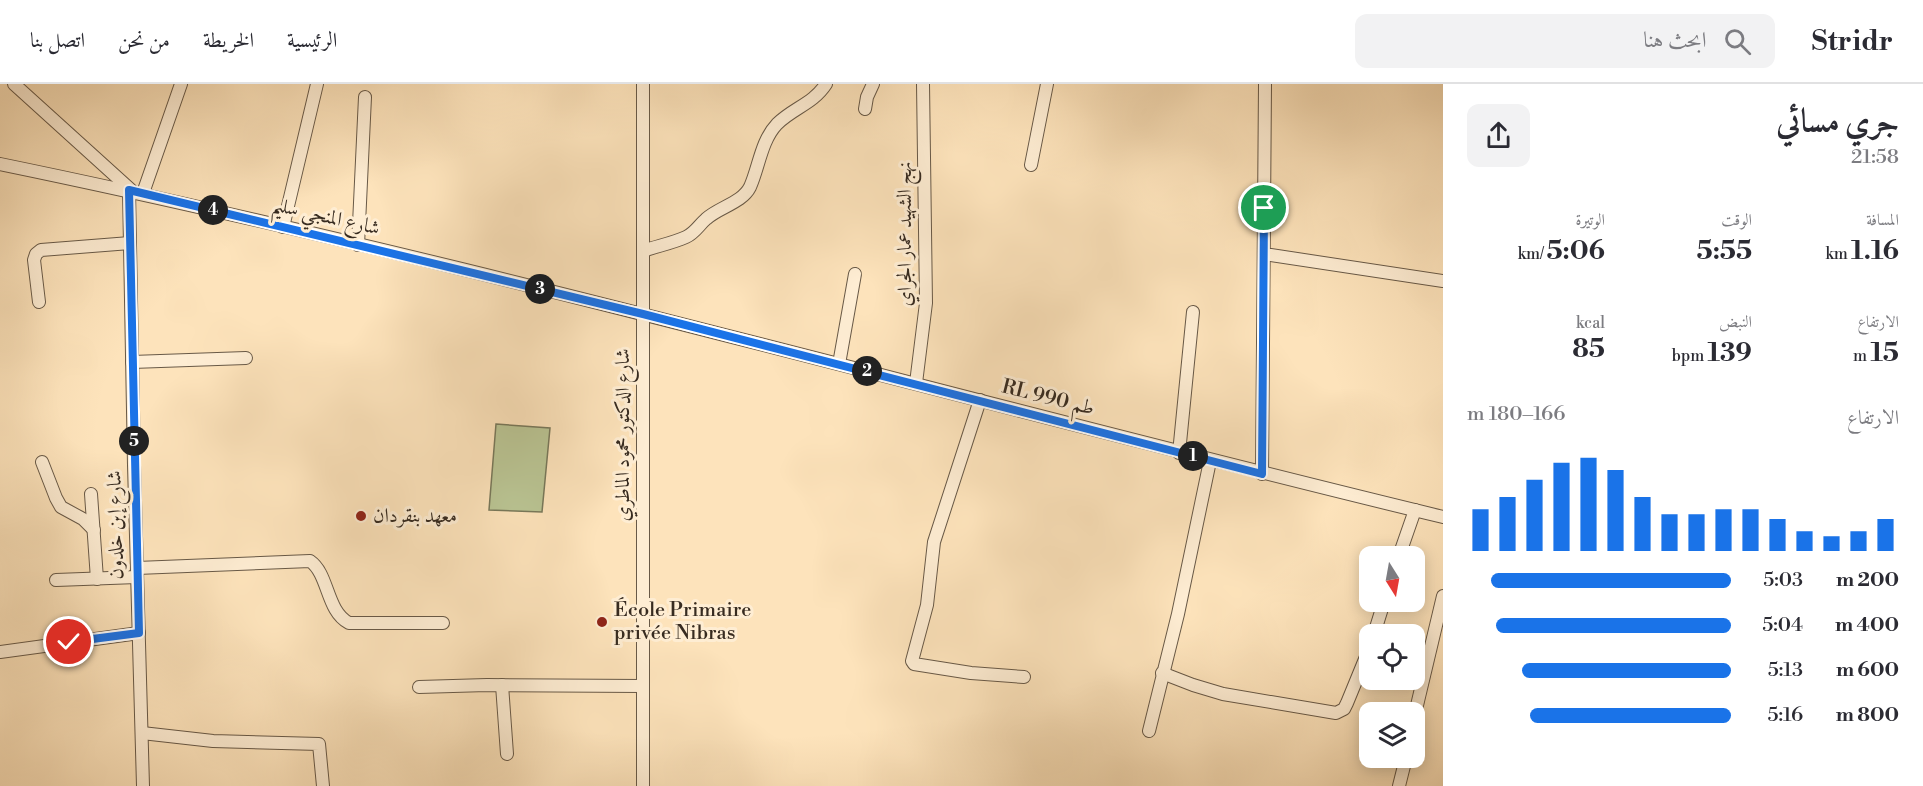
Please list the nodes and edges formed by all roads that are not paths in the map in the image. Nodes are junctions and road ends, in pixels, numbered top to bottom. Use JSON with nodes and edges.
{"nodes":[{"id":1,"x":14,"y":84,"type":"edge"},
{"id":2,"x":181,"y":84,"type":"edge"},
{"id":3,"x":317,"y":84,"type":"edge"},
{"id":4,"x":643,"y":84,"type":"edge"},
{"id":5,"x":826,"y":84,"type":"edge"},
{"id":6,"x":873,"y":84,"type":"edge"},
{"id":7,"x":923,"y":84,"type":"edge"},
{"id":8,"x":1047,"y":84,"type":"edge"},
{"id":9,"x":1265,"y":84,"type":"edge"},
{"id":10,"x":365,"y":97,"type":"dead end"},
{"id":11,"x":865,"y":109,"type":"dead end"},
{"id":12,"x":0,"y":164,"type":"edge"},
{"id":13,"x":1031,"y":165,"type":"dead end"},
{"id":14,"x":135,"y":192,"type":"junction"},
{"id":15,"x":283,"y":227,"type":"junction"},
{"id":16,"x":130,"y":243,"type":"junction"},
{"id":17,"x":358,"y":245,"type":"junction"},
{"id":18,"x":643,"y":251,"type":"junction"},
{"id":19,"x":1264,"y":254,"type":"junction"},
{"id":20,"x":855,"y":274,"type":"dead end"},
{"id":21,"x":1443,"y":281,"type":"edge"},
{"id":22,"x":39,"y":302,"type":"dead end"},
{"id":23,"x":1193,"y":312,"type":"dead end"},
{"id":24,"x":643,"y":314,"type":"junction"},
{"id":25,"x":246,"y":358,"type":"dead end"},
{"id":26,"x":132,"y":362,"type":"junction"},
{"id":27,"x":839,"y":364,"type":"junction"},
{"id":28,"x":916,"y":384,"type":"junction"},
{"id":29,"x":980,"y":400,"type":"junction"},
{"id":30,"x":1179,"y":453,"type":"junction"},
{"id":31,"x":1210,"y":461,"type":"junction"},
{"id":32,"x":42,"y":462,"type":"dead end"},
{"id":33,"x":1262,"y":474,"type":"junction"},
{"id":34,"x":91,"y":494,"type":"dead end"},
{"id":35,"x":1415,"y":510,"type":"junction"},
{"id":36,"x":1443,"y":517,"type":"edge"},
{"id":37,"x":94,"y":530,"type":"junction"},
{"id":38,"x":1402,"y":546,"type":"edge"},
{"id":39,"x":137,"y":572,"type":"junction"},
{"id":40,"x":97,"y":579,"type":"junction"},
{"id":41,"x":56,"y":580,"type":"dead end"},
{"id":42,"x":1443,"y":596,"type":"edge"},
{"id":43,"x":443,"y":623,"type":"dead end"},
{"id":44,"x":139,"y":633,"type":"junction"},
{"id":45,"x":0,"y":652,"type":"edge"},
{"id":46,"x":1162,"y":673,"type":"junction"},
{"id":47,"x":1359,"y":674,"type":"edge"},
{"id":48,"x":1024,"y":676,"type":"dead end"},
{"id":49,"x":502,"y":685,"type":"junction"},
{"id":50,"x":643,"y":686,"type":"junction"},
{"id":51,"x":419,"y":687,"type":"dead end"},
{"id":52,"x":1418,"y":702,"type":"edge"},
{"id":53,"x":1149,"y":731,"type":"dead end"},
{"id":54,"x":142,"y":733,"type":"junction"},
{"id":55,"x":507,"y":754,"type":"dead end"},
{"id":56,"x":1404,"y":768,"type":"edge"},
{"id":57,"x":143,"y":786,"type":"edge"},
{"id":58,"x":323,"y":786,"type":"edge"},
{"id":59,"x":643,"y":786,"type":"edge"},
{"id":60,"x":1399,"y":786,"type":"edge"}],
"edges":[{"from":1,"to":14,"type":"street"},
{"from":2,"to":14,"type":"street"},
{"from":3,"to":15,"type":"street"},
{"from":4,"to":18,"type":"street","name":"شارع الدكتور محمود الماطري"},
{"from":5,"to":18,"type":"street"},
{"from":6,"to":11,"type":"street"},
{"from":7,"to":28,"type":"street","name":"نهج الشهيد عمار الجراي"},
{"from":8,"to":13,"type":"street"},
{"from":9,"to":19,"type":"street"},
{"from":10,"to":17,"type":"street"},
{"from":12,"to":14,"type":"street","name":"شارع المنجي سليم"},
{"from":14,"to":15,"type":"street","name":"شارع المنجي سليم"},
{"from":14,"to":16,"type":"street","name":"شارع إبن خلدون"},
{"from":15,"to":17,"type":"street","name":"شارع المنجي سليم"},
{"from":16,"to":22,"type":"street"},
{"from":16,"to":26,"type":"street","name":"شارع إبن خلدون"},
{"from":17,"to":24,"type":"street","name":"شارع المنجي سليم"},
{"from":18,"to":24,"type":"street","name":"شارع الدكتور محمود الماطري"},
{"from":19,"to":21,"type":"street"},
{"from":19,"to":33,"type":"street"},
{"from":20,"to":27,"type":"street"},
{"from":23,"to":30,"type":"street"},
{"from":24,"to":27,"type":"street","name":"RL طم 990"},
{"from":24,"to":50,"type":"street","name":"شارع الدكتور محمود الماطري"},
{"from":25,"to":26,"type":"street"},
{"from":26,"to":39,"type":"street","name":"شارع إبن خلدون"},
{"from":27,"to":28,"type":"street","name":"RL طم 990"},
{"from":28,"to":29,"type":"street","name":"RL طم 990"},
{"from":29,"to":30,"type":"street","name":"RL طم 990"},
{"from":29,"to":48,"type":"street"},
{"from":30,"to":31,"type":"street","name":"RL طم 990"},
{"from":31,"to":33,"type":"street","name":"RL طم 990"},
{"from":31,"to":46,"type":"street"},
{"from":32,"to":37,"type":"street"},
{"from":33,"to":35,"type":"street","name":"RL طم 990"},
{"from":34,"to":37,"type":"street"},
{"from":35,"to":36,"type":"street","name":"RL طم 990"},
{"from":35,"to":38,"type":"street"},
{"from":37,"to":40,"type":"street"},
{"from":39,"to":40,"type":"street"},
{"from":39,"to":43,"type":"street"},
{"from":39,"to":44,"type":"street","name":"شارع إبن خلدون"},
{"from":40,"to":41,"type":"street"},
{"from":42,"to":52,"type":"street"},
{"from":44,"to":45,"type":"street"},
{"from":44,"to":54,"type":"street","name":"شارع إبن خلدون"},
{"from":46,"to":47,"type":"street"},
{"from":46,"to":53,"type":"street"},
{"from":49,"to":50,"type":"street"},
{"from":49,"to":51,"type":"street"},
{"from":49,"to":55,"type":"street"},
{"from":50,"to":59,"type":"street","name":"شارع الدكتور محمود الماطري"},
{"from":54,"to":57,"type":"street","name":"شارع إبن خلدون"},
{"from":54,"to":58,"type":"street"},
{"from":56,"to":60,"type":"street"}]}
